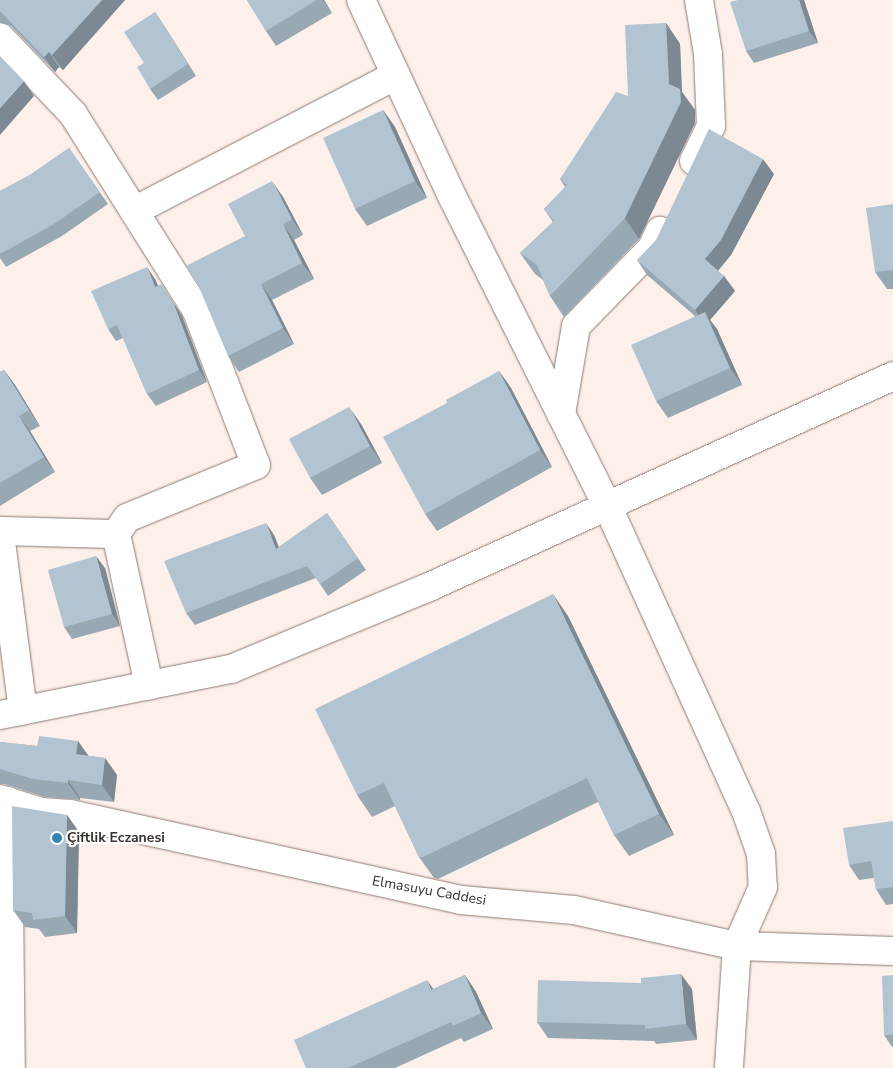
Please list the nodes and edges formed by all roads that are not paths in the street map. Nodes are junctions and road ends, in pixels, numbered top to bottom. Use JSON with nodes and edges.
{"nodes":[{"id":1,"x":361,"y":0,"type":"edge"},
{"id":2,"x":699,"y":0,"type":"edge"},
{"id":3,"x":0,"y":36,"type":"edge"},
{"id":4,"x":396,"y":75,"type":"junction"},
{"id":5,"x":134,"y":211,"type":"junction"},
{"id":6,"x":893,"y":376,"type":"edge"},
{"id":7,"x":561,"y":414,"type":"junction"},
{"id":8,"x":607,"y":505,"type":"junction"},
{"id":9,"x":0,"y":532,"type":"edge"},
{"id":10,"x":116,"y":534,"type":"junction"},
{"id":11,"x":148,"y":685,"type":"junction"},
{"id":12,"x":12,"y":713,"type":"edge"},
{"id":13,"x":4,"y":800,"type":"edge"},
{"id":14,"x":737,"y":946,"type":"junction"},
{"id":15,"x":893,"y":951,"type":"edge"},
{"id":16,"x":11,"y":1068,"type":"edge"},
{"id":17,"x":729,"y":1068,"type":"edge"}],
"edges":[{"from":1,"to":4,"type":"street"},
{"from":2,"to":7,"type":"street"},
{"from":3,"to":5,"type":"street"},
{"from":4,"to":5,"type":"street"},
{"from":4,"to":7,"type":"street"},
{"from":5,"to":10,"type":"street"},
{"from":6,"to":8,"type":"street"},
{"from":7,"to":8,"type":"street"},
{"from":8,"to":11,"type":"street"},
{"from":8,"to":14,"type":"street"},
{"from":9,"to":10,"type":"street"},
{"from":9,"to":12,"type":"street"},
{"from":10,"to":11,"type":"street"},
{"from":11,"to":12,"type":"street"},
{"from":13,"to":14,"type":"street","name":"Elmasuyu Caddesi"},
{"from":13,"to":16,"type":"street"},
{"from":14,"to":15,"type":"street","name":"Elmasuyu Caddesi"},
{"from":14,"to":17,"type":"street"}]}
